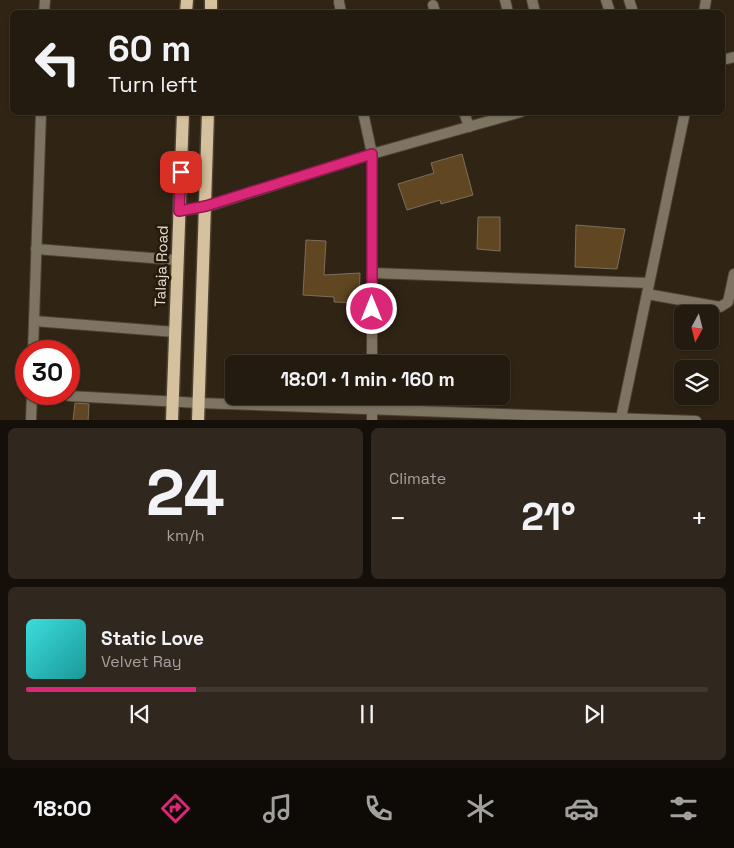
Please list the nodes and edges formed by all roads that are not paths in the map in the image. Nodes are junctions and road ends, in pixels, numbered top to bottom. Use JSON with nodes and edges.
{"nodes":[{"id":1,"x":41,"y":115,"type":"edge"},
{"id":2,"x":183,"y":115,"type":"edge"},
{"id":3,"x":208,"y":115,"type":"edge"},
{"id":4,"x":364,"y":115,"type":"edge"},
{"id":5,"x":465,"y":115,"type":"edge"},
{"id":6,"x":511,"y":115,"type":"edge"},
{"id":7,"x":685,"y":115,"type":"edge"},
{"id":8,"x":469,"y":127,"type":"junction"},
{"id":9,"x":372,"y":154,"type":"junction"},
{"id":10,"x":206,"y":206,"type":"junction"},
{"id":11,"x":179,"y":211,"type":"junction"},
{"id":12,"x":36,"y":249,"type":"junction"},
{"id":13,"x":178,"y":260,"type":"junction"},
{"id":14,"x":372,"y":273,"type":"junction"},
{"id":15,"x":734,"y":274,"type":"edge"},
{"id":16,"x":649,"y":283,"type":"junction"},
{"id":17,"x":647,"y":294,"type":"junction"},
{"id":18,"x":34,"y":322,"type":"junction"},
{"id":19,"x":175,"y":332,"type":"junction"},
{"id":20,"x":33,"y":340,"type":"edge"},
{"id":21,"x":372,"y":355,"type":"edge"},
{"id":22,"x":80,"y":397,"type":"edge"},
{"id":23,"x":173,"y":401,"type":"junction"},
{"id":24,"x":199,"y":402,"type":"junction"},
{"id":25,"x":32,"y":405,"type":"edge"},
{"id":26,"x":372,"y":405,"type":"edge"},
{"id":27,"x":372,"y":409,"type":"junction"},
{"id":28,"x":621,"y":418,"type":"junction"},
{"id":29,"x":31,"y":420,"type":"edge"},
{"id":30,"x":172,"y":420,"type":"edge"},
{"id":31,"x":198,"y":420,"type":"edge"},
{"id":32,"x":372,"y":420,"type":"edge"},
{"id":33,"x":696,"y":420,"type":"edge"}],
"edges":[{"from":1,"to":12,"type":"street"},
{"from":2,"to":11,"type":"main road","name":"Talaja Road"},
{"from":3,"to":10,"type":"main road"},
{"from":4,"to":9,"type":"street"},
{"from":5,"to":8,"type":"street"},
{"from":6,"to":8,"type":"street"},
{"from":7,"to":16,"type":"street"},
{"from":8,"to":9,"type":"street"},
{"from":9,"to":10,"type":"street"},
{"from":9,"to":14,"type":"street"},
{"from":10,"to":11,"type":"street"},
{"from":10,"to":24,"type":"main road"},
{"from":11,"to":13,"type":"main road","name":"Talaja Road"},
{"from":12,"to":13,"type":"street"},
{"from":12,"to":18,"type":"street"},
{"from":13,"to":19,"type":"main road","name":"Talaja Road"},
{"from":14,"to":16,"type":"street"},
{"from":14,"to":21,"type":"street"},
{"from":15,"to":17,"type":"street"},
{"from":16,"to":17,"type":"street"},
{"from":17,"to":28,"type":"street"},
{"from":18,"to":19,"type":"street"},
{"from":18,"to":20,"type":"street"},
{"from":19,"to":23,"type":"main road","name":"Talaja Road"},
{"from":22,"to":23,"type":"street"},
{"from":23,"to":24,"type":"street"},
{"from":23,"to":30,"type":"main road","name":"Talaja Road"},
{"from":24,"to":27,"type":"street"},
{"from":24,"to":31,"type":"main road"},
{"from":25,"to":29,"type":"street"},
{"from":26,"to":27,"type":"street"},
{"from":27,"to":28,"type":"street"},
{"from":27,"to":32,"type":"street"},
{"from":28,"to":33,"type":"street"}]}
